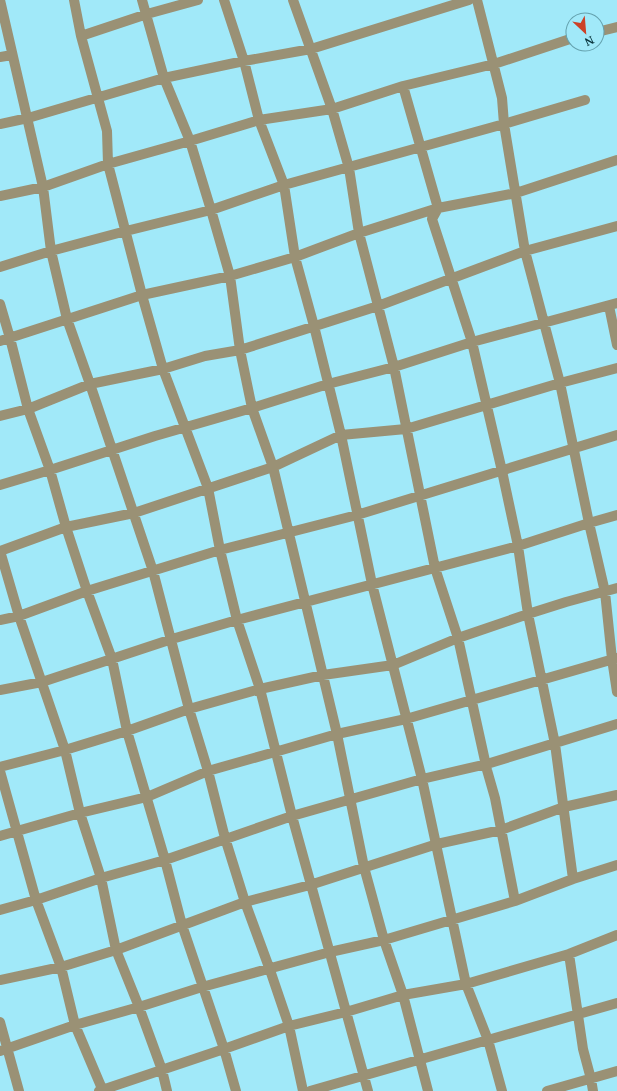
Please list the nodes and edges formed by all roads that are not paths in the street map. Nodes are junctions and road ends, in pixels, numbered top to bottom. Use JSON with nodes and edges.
{"nodes":[{"id":1,"x":0,"y":0,"type":"edge"},
{"id":2,"x":74,"y":0,"type":"edge"},
{"id":3,"x":142,"y":0,"type":"edge"},
{"id":4,"x":198,"y":0,"type":"edge"},
{"id":5,"x":224,"y":0,"type":"edge"},
{"id":6,"x":293,"y":0,"type":"edge"},
{"id":7,"x":469,"y":0,"type":"edge"},
{"id":8,"x":477,"y":0,"type":"edge"},
{"id":9,"x":147,"y":14,"type":"junction"},
{"id":10,"x":617,"y":28,"type":"edge"},
{"id":11,"x":605,"y":30,"type":"edge"},
{"id":12,"x":81,"y":36,"type":"junction"},
{"id":13,"x":565,"y":41,"type":"edge"},
{"id":14,"x":311,"y":49,"type":"junction"},
{"id":15,"x":12,"y":55,"type":"junction"},
{"id":16,"x":0,"y":57,"type":"edge"},
{"id":17,"x":244,"y":61,"type":"junction"},
{"id":18,"x":494,"y":64,"type":"junction"},
{"id":19,"x":164,"y":78,"type":"junction"},
{"id":20,"x":403,"y":86,"type":"junction"},
{"id":21,"x":97,"y":98,"type":"junction"},
{"id":22,"x":585,"y":100,"type":"dead end"},
{"id":23,"x":332,"y":109,"type":"junction"},
{"id":24,"x":28,"y":118,"type":"junction"},
{"id":25,"x":259,"y":120,"type":"junction"},
{"id":26,"x":0,"y":124,"type":"edge"},
{"id":27,"x":504,"y":124,"type":"junction"},
{"id":28,"x":190,"y":141,"type":"junction"},
{"id":29,"x":421,"y":147,"type":"junction"},
{"id":30,"x":617,"y":160,"type":"edge"},
{"id":31,"x":108,"y":164,"type":"junction"},
{"id":32,"x":349,"y":168,"type":"junction"},
{"id":33,"x":284,"y":185,"type":"junction"},
{"id":34,"x":43,"y":187,"type":"junction"},
{"id":35,"x":516,"y":193,"type":"junction"},
{"id":36,"x":0,"y":196,"type":"edge"},
{"id":37,"x":438,"y":208,"type":"junction"},
{"id":38,"x":211,"y":210,"type":"junction"},
{"id":39,"x":617,"y":226,"type":"edge"},
{"id":40,"x":126,"y":231,"type":"junction"},
{"id":41,"x":359,"y":234,"type":"junction"},
{"id":42,"x":525,"y":251,"type":"junction"},
{"id":43,"x":51,"y":252,"type":"junction"},
{"id":44,"x":294,"y":256,"type":"junction"},
{"id":45,"x":0,"y":267,"type":"edge"},
{"id":46,"x":230,"y":276,"type":"junction"},
{"id":47,"x":452,"y":279,"type":"junction"},
{"id":48,"x":142,"y":295,"type":"junction"},
{"id":49,"x":0,"y":304,"type":"edge"},
{"id":50,"x":613,"y":304,"type":"edge"},
{"id":51,"x":378,"y":306,"type":"junction"},
{"id":52,"x":66,"y":319,"type":"junction"},
{"id":53,"x":544,"y":323,"type":"junction"},
{"id":54,"x":314,"y":326,"type":"junction"},
{"id":55,"x":10,"y":338,"type":"junction"},
{"id":56,"x":0,"y":341,"type":"edge"},
{"id":57,"x":472,"y":342,"type":"junction"},
{"id":58,"x":617,"y":344,"type":"edge"},
{"id":59,"x":240,"y":350,"type":"junction"},
{"id":60,"x":394,"y":367,"type":"junction"},
{"id":61,"x":617,"y":368,"type":"edge"},
{"id":62,"x":163,"y":369,"type":"junction"},
{"id":63,"x":560,"y":383,"type":"junction"},
{"id":64,"x":90,"y":384,"type":"junction"},
{"id":65,"x":328,"y":384,"type":"junction"},
{"id":66,"x":486,"y":406,"type":"junction"},
{"id":67,"x":252,"y":408,"type":"junction"},
{"id":68,"x":28,"y":409,"type":"junction"},
{"id":69,"x":0,"y":416,"type":"edge"},
{"id":70,"x":185,"y":428,"type":"junction"},
{"id":71,"x":406,"y":429,"type":"junction"},
{"id":72,"x":341,"y":435,"type":"junction"},
{"id":73,"x":617,"y":435,"type":"edge"},
{"id":74,"x":574,"y":449,"type":"junction"},
{"id":75,"x":113,"y":450,"type":"junction"},
{"id":76,"x":273,"y":467,"type":"junction"},
{"id":77,"x":50,"y":470,"type":"junction"},
{"id":78,"x":502,"y":471,"type":"junction"},
{"id":79,"x":0,"y":485,"type":"edge"},
{"id":80,"x":208,"y":488,"type":"junction"},
{"id":81,"x":420,"y":495,"type":"junction"},
{"id":82,"x":134,"y":513,"type":"junction"},
{"id":83,"x":357,"y":515,"type":"junction"},
{"id":84,"x":617,"y":515,"type":"edge"},
{"id":85,"x":589,"y":523,"type":"junction"},
{"id":86,"x":66,"y":527,"type":"junction"},
{"id":87,"x":288,"y":533,"type":"junction"},
{"id":88,"x":518,"y":546,"type":"junction"},
{"id":89,"x":220,"y":550,"type":"junction"},
{"id":90,"x":0,"y":551,"type":"edge"},
{"id":91,"x":434,"y":568,"type":"junction"},
{"id":92,"x":153,"y":571,"type":"junction"},
{"id":93,"x":372,"y":584,"type":"junction"},
{"id":94,"x":617,"y":588,"type":"edge"},
{"id":95,"x":87,"y":592,"type":"junction"},
{"id":96,"x":605,"y":592,"type":"junction"},
{"id":97,"x":305,"y":602,"type":"junction"},
{"id":98,"x":528,"y":614,"type":"junction"},
{"id":99,"x":19,"y":616,"type":"junction"},
{"id":100,"x":0,"y":620,"type":"edge"},
{"id":101,"x":238,"y":620,"type":"junction"},
{"id":102,"x":458,"y":638,"type":"junction"},
{"id":103,"x":172,"y":640,"type":"junction"},
{"id":104,"x":112,"y":659,"type":"junction"},
{"id":105,"x":614,"y":659,"type":"edge"},
{"id":106,"x":393,"y":665,"type":"junction"},
{"id":107,"x":323,"y":675,"type":"junction"},
{"id":108,"x":541,"y":681,"type":"junction"},
{"id":109,"x":42,"y":682,"type":"junction"},
{"id":110,"x":260,"y":689,"type":"junction"},
{"id":111,"x":0,"y":690,"type":"edge"},
{"id":112,"x":617,"y":692,"type":"edge"},
{"id":113,"x":472,"y":701,"type":"junction"},
{"id":114,"x":189,"y":709,"type":"junction"},
{"id":115,"x":406,"y":719,"type":"junction"},
{"id":116,"x":617,"y":724,"type":"edge"},
{"id":117,"x":127,"y":731,"type":"junction"},
{"id":118,"x":337,"y":734,"type":"junction"},
{"id":119,"x":555,"y":744,"type":"junction"},
{"id":120,"x":65,"y":750,"type":"junction"},
{"id":121,"x":276,"y":752,"type":"junction"},
{"id":122,"x":487,"y":764,"type":"junction"},
{"id":123,"x":0,"y":767,"type":"edge"},
{"id":124,"x":0,"y":770,"type":"edge"},
{"id":125,"x":208,"y":771,"type":"junction"},
{"id":126,"x":422,"y":779,"type":"junction"},
{"id":127,"x":617,"y":795,"type":"edge"},
{"id":128,"x":147,"y":796,"type":"junction"},
{"id":129,"x":350,"y":799,"type":"junction"},
{"id":130,"x":564,"y":808,"type":"junction"},
{"id":131,"x":80,"y":813,"type":"junction"},
{"id":132,"x":292,"y":816,"type":"junction"},
{"id":133,"x":502,"y":830,"type":"junction"},
{"id":134,"x":17,"y":831,"type":"junction"},
{"id":135,"x":0,"y":836,"type":"edge"},
{"id":136,"x":225,"y":838,"type":"junction"},
{"id":137,"x":437,"y":844,"type":"junction"},
{"id":138,"x":165,"y":860,"type":"junction"},
{"id":139,"x":617,"y":865,"type":"edge"},
{"id":140,"x":364,"y":867,"type":"junction"},
{"id":141,"x":101,"y":878,"type":"junction"},
{"id":142,"x":573,"y":879,"type":"junction"},
{"id":143,"x":310,"y":885,"type":"junction"},
{"id":144,"x":36,"y":900,"type":"junction"},
{"id":145,"x":515,"y":901,"type":"junction"},
{"id":146,"x":245,"y":902,"type":"junction"},
{"id":147,"x":0,"y":910,"type":"edge"},
{"id":148,"x":452,"y":919,"type":"junction"},
{"id":149,"x":182,"y":925,"type":"junction"},
{"id":150,"x":617,"y":935,"type":"edge"},
{"id":151,"x":384,"y":940,"type":"junction"},
{"id":152,"x":116,"y":950,"type":"junction"},
{"id":153,"x":330,"y":952,"type":"junction"},
{"id":154,"x":569,"y":954,"type":"junction"},
{"id":155,"x":61,"y":967,"type":"junction"},
{"id":156,"x":270,"y":970,"type":"junction"},
{"id":157,"x":0,"y":980,"type":"edge"},
{"id":158,"x":466,"y":984,"type":"junction"},
{"id":159,"x":202,"y":987,"type":"junction"},
{"id":160,"x":403,"y":996,"type":"junction"},
{"id":161,"x":617,"y":1003,"type":"edge"},
{"id":162,"x":139,"y":1007,"type":"junction"},
{"id":163,"x":346,"y":1012,"type":"junction"},
{"id":164,"x":579,"y":1013,"type":"junction"},
{"id":165,"x":0,"y":1022,"type":"edge"},
{"id":166,"x":75,"y":1025,"type":"junction"},
{"id":167,"x":289,"y":1026,"type":"junction"},
{"id":168,"x":488,"y":1040,"type":"junction"},
{"id":169,"x":224,"y":1049,"type":"junction"},
{"id":170,"x":4,"y":1050,"type":"edge"},
{"id":171,"x":420,"y":1059,"type":"junction"},
{"id":172,"x":162,"y":1070,"type":"junction"},
{"id":173,"x":617,"y":1071,"type":"edge"},
{"id":174,"x":364,"y":1076,"type":"junction"},
{"id":175,"x":591,"y":1079,"type":"junction"},
{"id":176,"x":19,"y":1091,"type":"edge"},
{"id":177,"x":102,"y":1091,"type":"edge"},
{"id":178,"x":167,"y":1091,"type":"edge"},
{"id":179,"x":236,"y":1091,"type":"edge"},
{"id":180,"x":303,"y":1091,"type":"edge"},
{"id":181,"x":310,"y":1091,"type":"edge"},
{"id":182,"x":368,"y":1091,"type":"edge"},
{"id":183,"x":428,"y":1091,"type":"edge"},
{"id":184,"x":502,"y":1091,"type":"edge"},
{"id":185,"x":547,"y":1091,"type":"edge"},
{"id":186,"x":593,"y":1091,"type":"edge"}],
"edges":[{"from":1,"to":15,"type":"street"},
{"from":2,"to":12,"type":"street"},
{"from":3,"to":9,"type":"street"},
{"from":4,"to":9,"type":"street"},
{"from":5,"to":17,"type":"street"},
{"from":6,"to":14,"type":"street"},
{"from":7,"to":14,"type":"street"},
{"from":8,"to":18,"type":"street"},
{"from":9,"to":12,"type":"street"},
{"from":9,"to":19,"type":"street"},
{"from":10,"to":11,"type":"street"},
{"from":12,"to":21,"type":"street"},
{"from":13,"to":18,"type":"street"},
{"from":14,"to":17,"type":"street"},
{"from":14,"to":23,"type":"street"},
{"from":15,"to":16,"type":"street"},
{"from":15,"to":24,"type":"street"},
{"from":17,"to":19,"type":"street"},
{"from":17,"to":25,"type":"street"},
{"from":18,"to":20,"type":"street"},
{"from":18,"to":27,"type":"street"},
{"from":19,"to":21,"type":"street"},
{"from":19,"to":28,"type":"street"},
{"from":20,"to":23,"type":"street"},
{"from":20,"to":29,"type":"street"},
{"from":21,"to":24,"type":"street"},
{"from":21,"to":31,"type":"street"},
{"from":22,"to":27,"type":"street"},
{"from":23,"to":25,"type":"street"},
{"from":23,"to":32,"type":"street"},
{"from":24,"to":26,"type":"street"},
{"from":24,"to":34,"type":"street"},
{"from":25,"to":28,"type":"street"},
{"from":25,"to":33,"type":"street"},
{"from":27,"to":29,"type":"street"},
{"from":27,"to":35,"type":"street"},
{"from":28,"to":31,"type":"street"},
{"from":28,"to":38,"type":"street"},
{"from":29,"to":32,"type":"street"},
{"from":29,"to":37,"type":"street"},
{"from":30,"to":35,"type":"street"},
{"from":31,"to":34,"type":"street"},
{"from":31,"to":40,"type":"street"},
{"from":32,"to":33,"type":"street"},
{"from":32,"to":41,"type":"street"},
{"from":33,"to":38,"type":"street"},
{"from":33,"to":44,"type":"street"},
{"from":34,"to":36,"type":"street"},
{"from":34,"to":43,"type":"street"},
{"from":35,"to":37,"type":"street"},
{"from":35,"to":42,"type":"street"},
{"from":37,"to":41,"type":"street"},
{"from":37,"to":47,"type":"street"},
{"from":38,"to":40,"type":"street"},
{"from":38,"to":46,"type":"street"},
{"from":39,"to":42,"type":"street"},
{"from":40,"to":43,"type":"street"},
{"from":40,"to":48,"type":"street"},
{"from":41,"to":44,"type":"street"},
{"from":41,"to":51,"type":"street"},
{"from":42,"to":47,"type":"street"},
{"from":42,"to":53,"type":"street"},
{"from":43,"to":45,"type":"street"},
{"from":43,"to":52,"type":"street"},
{"from":44,"to":46,"type":"street"},
{"from":44,"to":54,"type":"street"},
{"from":46,"to":48,"type":"street"},
{"from":46,"to":59,"type":"street"},
{"from":47,"to":51,"type":"street"},
{"from":47,"to":57,"type":"street"},
{"from":48,"to":52,"type":"street"},
{"from":48,"to":62,"type":"street"},
{"from":49,"to":55,"type":"street"},
{"from":50,"to":53,"type":"street"},
{"from":50,"to":58,"type":"street"},
{"from":51,"to":54,"type":"street"},
{"from":51,"to":60,"type":"street"},
{"from":52,"to":55,"type":"street"},
{"from":52,"to":64,"type":"street"},
{"from":53,"to":57,"type":"street"},
{"from":53,"to":63,"type":"street"},
{"from":54,"to":59,"type":"street"},
{"from":54,"to":65,"type":"street"},
{"from":55,"to":56,"type":"street"},
{"from":55,"to":68,"type":"street"},
{"from":57,"to":60,"type":"street"},
{"from":57,"to":66,"type":"street"},
{"from":59,"to":62,"type":"street"},
{"from":59,"to":67,"type":"street"},
{"from":60,"to":65,"type":"street"},
{"from":60,"to":71,"type":"street"},
{"from":61,"to":63,"type":"street"},
{"from":62,"to":64,"type":"street"},
{"from":62,"to":70,"type":"street"},
{"from":63,"to":66,"type":"street"},
{"from":63,"to":74,"type":"street"},
{"from":64,"to":68,"type":"street"},
{"from":64,"to":75,"type":"street"},
{"from":65,"to":67,"type":"street"},
{"from":65,"to":72,"type":"street"},
{"from":66,"to":71,"type":"street"},
{"from":66,"to":78,"type":"street"},
{"from":67,"to":70,"type":"street"},
{"from":67,"to":76,"type":"street"},
{"from":68,"to":69,"type":"street"},
{"from":68,"to":77,"type":"street"},
{"from":70,"to":75,"type":"street"},
{"from":70,"to":80,"type":"street"},
{"from":71,"to":72,"type":"street"},
{"from":71,"to":81,"type":"street"},
{"from":72,"to":76,"type":"street"},
{"from":72,"to":83,"type":"street"},
{"from":73,"to":74,"type":"street"},
{"from":74,"to":78,"type":"street"},
{"from":74,"to":85,"type":"street"},
{"from":75,"to":77,"type":"street"},
{"from":75,"to":82,"type":"street"},
{"from":76,"to":80,"type":"street"},
{"from":76,"to":87,"type":"street"},
{"from":77,"to":79,"type":"street"},
{"from":77,"to":86,"type":"street"},
{"from":78,"to":81,"type":"street"},
{"from":78,"to":88,"type":"street"},
{"from":80,"to":82,"type":"street"},
{"from":80,"to":89,"type":"street"},
{"from":81,"to":83,"type":"street"},
{"from":81,"to":91,"type":"street"},
{"from":82,"to":86,"type":"street"},
{"from":82,"to":92,"type":"street"},
{"from":83,"to":87,"type":"street"},
{"from":83,"to":93,"type":"street"},
{"from":84,"to":85,"type":"street"},
{"from":85,"to":88,"type":"street"},
{"from":85,"to":96,"type":"street"},
{"from":86,"to":90,"type":"street"},
{"from":86,"to":95,"type":"street"},
{"from":87,"to":89,"type":"street"},
{"from":87,"to":97,"type":"street"},
{"from":88,"to":91,"type":"street"},
{"from":88,"to":98,"type":"street"},
{"from":89,"to":92,"type":"street"},
{"from":89,"to":101,"type":"street"},
{"from":90,"to":99,"type":"street"},
{"from":91,"to":93,"type":"street"},
{"from":91,"to":102,"type":"street"},
{"from":92,"to":95,"type":"street"},
{"from":92,"to":103,"type":"street"},
{"from":93,"to":97,"type":"street"},
{"from":93,"to":106,"type":"street"},
{"from":94,"to":96,"type":"street"},
{"from":95,"to":99,"type":"street"},
{"from":95,"to":104,"type":"street"},
{"from":96,"to":98,"type":"street"},
{"from":96,"to":105,"type":"street"},
{"from":97,"to":101,"type":"street"},
{"from":97,"to":107,"type":"street"},
{"from":98,"to":102,"type":"street"},
{"from":98,"to":108,"type":"street"},
{"from":99,"to":100,"type":"street"},
{"from":99,"to":109,"type":"street"},
{"from":101,"to":103,"type":"street"},
{"from":101,"to":110,"type":"street"},
{"from":102,"to":106,"type":"street"},
{"from":102,"to":113,"type":"street"},
{"from":103,"to":104,"type":"street"},
{"from":103,"to":114,"type":"street"},
{"from":104,"to":109,"type":"street"},
{"from":104,"to":117,"type":"street"},
{"from":105,"to":108,"type":"street"},
{"from":105,"to":112,"type":"street"},
{"from":106,"to":107,"type":"street"},
{"from":106,"to":115,"type":"street"},
{"from":107,"to":110,"type":"street"},
{"from":107,"to":118,"type":"street"},
{"from":108,"to":113,"type":"street"},
{"from":108,"to":119,"type":"street"},
{"from":109,"to":111,"type":"street"},
{"from":109,"to":120,"type":"street"},
{"from":110,"to":114,"type":"street"},
{"from":110,"to":121,"type":"street"},
{"from":113,"to":115,"type":"street"},
{"from":113,"to":122,"type":"street"},
{"from":114,"to":117,"type":"street"},
{"from":114,"to":125,"type":"street"},
{"from":115,"to":118,"type":"street"},
{"from":115,"to":126,"type":"street"},
{"from":116,"to":119,"type":"street"},
{"from":117,"to":120,"type":"street"},
{"from":117,"to":128,"type":"street"},
{"from":118,"to":121,"type":"street"},
{"from":118,"to":129,"type":"street"},
{"from":119,"to":122,"type":"street"},
{"from":119,"to":130,"type":"street"},
{"from":120,"to":123,"type":"street"},
{"from":120,"to":131,"type":"street"},
{"from":121,"to":125,"type":"street"},
{"from":121,"to":132,"type":"street"},
{"from":122,"to":126,"type":"street"},
{"from":122,"to":133,"type":"street"},
{"from":124,"to":134,"type":"street"},
{"from":125,"to":128,"type":"street"},
{"from":125,"to":136,"type":"street"},
{"from":126,"to":129,"type":"street"},
{"from":126,"to":137,"type":"street"},
{"from":127,"to":130,"type":"street"},
{"from":128,"to":131,"type":"street"},
{"from":128,"to":138,"type":"street"},
{"from":129,"to":132,"type":"street"},
{"from":129,"to":140,"type":"street"},
{"from":130,"to":133,"type":"street"},
{"from":130,"to":142,"type":"street"},
{"from":131,"to":134,"type":"street"},
{"from":131,"to":141,"type":"street"},
{"from":132,"to":136,"type":"street"},
{"from":132,"to":143,"type":"street"},
{"from":133,"to":137,"type":"street"},
{"from":133,"to":145,"type":"street"},
{"from":134,"to":135,"type":"street"},
{"from":134,"to":144,"type":"street"},
{"from":136,"to":138,"type":"street"},
{"from":136,"to":146,"type":"street"},
{"from":137,"to":140,"type":"street"},
{"from":137,"to":148,"type":"street"},
{"from":138,"to":141,"type":"street"},
{"from":138,"to":149,"type":"street"},
{"from":139,"to":142,"type":"street"},
{"from":140,"to":143,"type":"street"},
{"from":140,"to":151,"type":"street"},
{"from":141,"to":144,"type":"street"},
{"from":141,"to":152,"type":"street"},
{"from":142,"to":145,"type":"street"},
{"from":143,"to":146,"type":"street"},
{"from":143,"to":153,"type":"street"},
{"from":144,"to":147,"type":"street"},
{"from":144,"to":155,"type":"street"},
{"from":145,"to":148,"type":"street"},
{"from":146,"to":149,"type":"street"},
{"from":146,"to":156,"type":"street"},
{"from":148,"to":151,"type":"street"},
{"from":148,"to":158,"type":"street"},
{"from":149,"to":152,"type":"street"},
{"from":149,"to":159,"type":"street"},
{"from":150,"to":154,"type":"street"},
{"from":151,"to":153,"type":"street"},
{"from":151,"to":160,"type":"street"},
{"from":152,"to":155,"type":"street"},
{"from":152,"to":162,"type":"street"},
{"from":153,"to":156,"type":"street"},
{"from":153,"to":163,"type":"street"},
{"from":154,"to":158,"type":"street"},
{"from":154,"to":164,"type":"street"},
{"from":155,"to":157,"type":"street"},
{"from":155,"to":166,"type":"street"},
{"from":156,"to":159,"type":"street"},
{"from":156,"to":167,"type":"street"},
{"from":158,"to":160,"type":"street"},
{"from":158,"to":168,"type":"street"},
{"from":159,"to":162,"type":"street"},
{"from":159,"to":169,"type":"street"},
{"from":160,"to":163,"type":"street"},
{"from":160,"to":171,"type":"street"},
{"from":161,"to":164,"type":"street"},
{"from":162,"to":166,"type":"street"},
{"from":162,"to":172,"type":"street"},
{"from":163,"to":167,"type":"street"},
{"from":163,"to":174,"type":"street"},
{"from":164,"to":168,"type":"street"},
{"from":164,"to":175,"type":"street"},
{"from":165,"to":170,"type":"street"},
{"from":166,"to":170,"type":"street"},
{"from":166,"to":177,"type":"street"},
{"from":167,"to":169,"type":"street"},
{"from":167,"to":180,"type":"street"},
{"from":168,"to":171,"type":"street"},
{"from":168,"to":184,"type":"street"},
{"from":169,"to":172,"type":"street"},
{"from":169,"to":179,"type":"street"},
{"from":170,"to":176,"type":"street"},
{"from":171,"to":174,"type":"street"},
{"from":171,"to":183,"type":"street"},
{"from":172,"to":177,"type":"street"},
{"from":172,"to":178,"type":"street"},
{"from":173,"to":175,"type":"street"},
{"from":174,"to":181,"type":"street"},
{"from":174,"to":182,"type":"street"},
{"from":175,"to":185,"type":"street"},
{"from":175,"to":186,"type":"street"}]}
